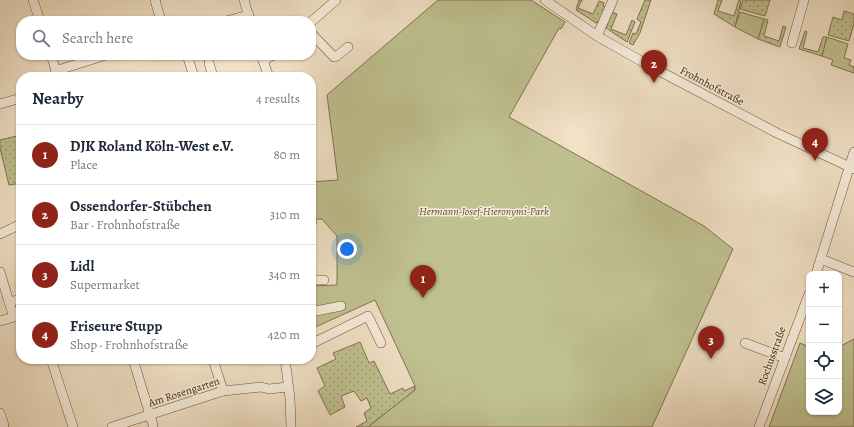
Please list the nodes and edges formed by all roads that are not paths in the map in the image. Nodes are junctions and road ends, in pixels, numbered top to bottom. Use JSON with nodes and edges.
{"nodes":[{"id":1,"x":33,"y":0,"type":"edge"},
{"id":2,"x":155,"y":0,"type":"edge"},
{"id":3,"x":244,"y":0,"type":"edge"},
{"id":4,"x":336,"y":0,"type":"edge"},
{"id":5,"x":545,"y":0,"type":"edge"},
{"id":6,"x":613,"y":0,"type":"edge"},
{"id":7,"x":804,"y":0,"type":"edge"},
{"id":8,"x":38,"y":16,"type":"edge"},
{"id":9,"x":160,"y":16,"type":"edge"},
{"id":10,"x":249,"y":16,"type":"edge"},
{"id":11,"x":316,"y":18,"type":"edge"},
{"id":12,"x":597,"y":36,"type":"junction"},
{"id":13,"x":316,"y":38,"type":"edge"},
{"id":14,"x":792,"y":42,"type":"dead end"},
{"id":15,"x":348,"y":47,"type":"dead end"},
{"id":16,"x":53,"y":60,"type":"edge"},
{"id":17,"x":93,"y":60,"type":"edge"},
{"id":18,"x":189,"y":60,"type":"edge"},
{"id":19,"x":263,"y":60,"type":"edge"},
{"id":20,"x":209,"y":63,"type":"dead end"},
{"id":21,"x":56,"y":72,"type":"edge"},
{"id":22,"x":62,"y":72,"type":"edge"},
{"id":23,"x":192,"y":72,"type":"edge"},
{"id":24,"x":212,"y":72,"type":"edge"},
{"id":25,"x":267,"y":72,"type":"edge"},
{"id":26,"x":16,"y":99,"type":"edge"},
{"id":27,"x":0,"y":104,"type":"edge"},
{"id":28,"x":854,"y":152,"type":"edge"},
{"id":29,"x":852,"y":168,"type":"edge"},
{"id":30,"x":16,"y":226,"type":"edge"},
{"id":31,"x":0,"y":234,"type":"edge"},
{"id":32,"x":821,"y":259,"type":"junction"},
{"id":33,"x":817,"y":271,"type":"edge"},
{"id":34,"x":0,"y":272,"type":"edge"},
{"id":35,"x":854,"y":272,"type":"edge"},
{"id":36,"x":316,"y":280,"type":"edge"},
{"id":37,"x":324,"y":280,"type":"dead end"},
{"id":38,"x":16,"y":300,"type":"edge"},
{"id":39,"x":9,"y":302,"type":"junction"},
{"id":40,"x":806,"y":302,"type":"edge"},
{"id":41,"x":341,"y":306,"type":"dead end"},
{"id":42,"x":316,"y":311,"type":"edge"},
{"id":43,"x":0,"y":321,"type":"edge"},
{"id":44,"x":316,"y":342,"type":"edge"},
{"id":45,"x":381,"y":343,"type":"dead end"},
{"id":46,"x":745,"y":343,"type":"dead end"},
{"id":47,"x":785,"y":358,"type":"junction"},
{"id":48,"x":53,"y":364,"type":"edge"},
{"id":49,"x":134,"y":364,"type":"edge"},
{"id":50,"x":215,"y":364,"type":"edge"},
{"id":51,"x":286,"y":364,"type":"edge"},
{"id":52,"x":288,"y":387,"type":"junction"},
{"id":53,"x":224,"y":391,"type":"junction"},
{"id":54,"x":0,"y":413,"type":"edge"},
{"id":55,"x":150,"y":416,"type":"junction"},
{"id":56,"x":4,"y":425,"type":"dead end"},
{"id":57,"x":154,"y":425,"type":"dead end"},
{"id":58,"x":293,"y":426,"type":"edge"},
{"id":59,"x":73,"y":427,"type":"edge"},
{"id":60,"x":112,"y":427,"type":"edge"},
{"id":61,"x":759,"y":427,"type":"edge"}],
"edges":[{"from":1,"to":8,"type":"street"},
{"from":2,"to":9,"type":"street"},
{"from":3,"to":10,"type":"street"},
{"from":4,"to":11,"type":"street"},
{"from":5,"to":12,"type":"street","name":"Frohnhofstraße"},
{"from":6,"to":12,"type":"street"},
{"from":7,"to":14,"type":"street"},
{"from":12,"to":29,"type":"street","name":"Frohnhofstraße"},
{"from":13,"to":15,"type":"street"},
{"from":16,"to":21,"type":"street"},
{"from":17,"to":22,"type":"street"},
{"from":18,"to":23,"type":"street"},
{"from":19,"to":25,"type":"street"},
{"from":20,"to":24,"type":"street"},
{"from":26,"to":27,"type":"street"},
{"from":28,"to":29,"type":"street"},
{"from":29,"to":32,"type":"street"},
{"from":30,"to":31,"type":"street"},
{"from":32,"to":33,"type":"street"},
{"from":32,"to":35,"type":"street"},
{"from":34,"to":39,"type":"street"},
{"from":36,"to":37,"type":"street"},
{"from":38,"to":39,"type":"street"},
{"from":39,"to":43,"type":"street"},
{"from":40,"to":47,"type":"street","name":"Rochusstraße"},
{"from":41,"to":42,"type":"street"},
{"from":44,"to":45,"type":"street"},
{"from":46,"to":47,"type":"street"},
{"from":47,"to":61,"type":"street","name":"Rochusstraße"},
{"from":48,"to":59,"type":"street"},
{"from":49,"to":55,"type":"street"},
{"from":50,"to":53,"type":"street"},
{"from":51,"to":52,"type":"street"},
{"from":52,"to":53,"type":"street","name":"Am Rosengarten"},
{"from":52,"to":58,"type":"street"},
{"from":53,"to":55,"type":"street","name":"Am Rosengarten"},
{"from":54,"to":56,"type":"street"},
{"from":55,"to":57,"type":"street"},
{"from":55,"to":60,"type":"street","name":"Am Rosengarten"}]}
